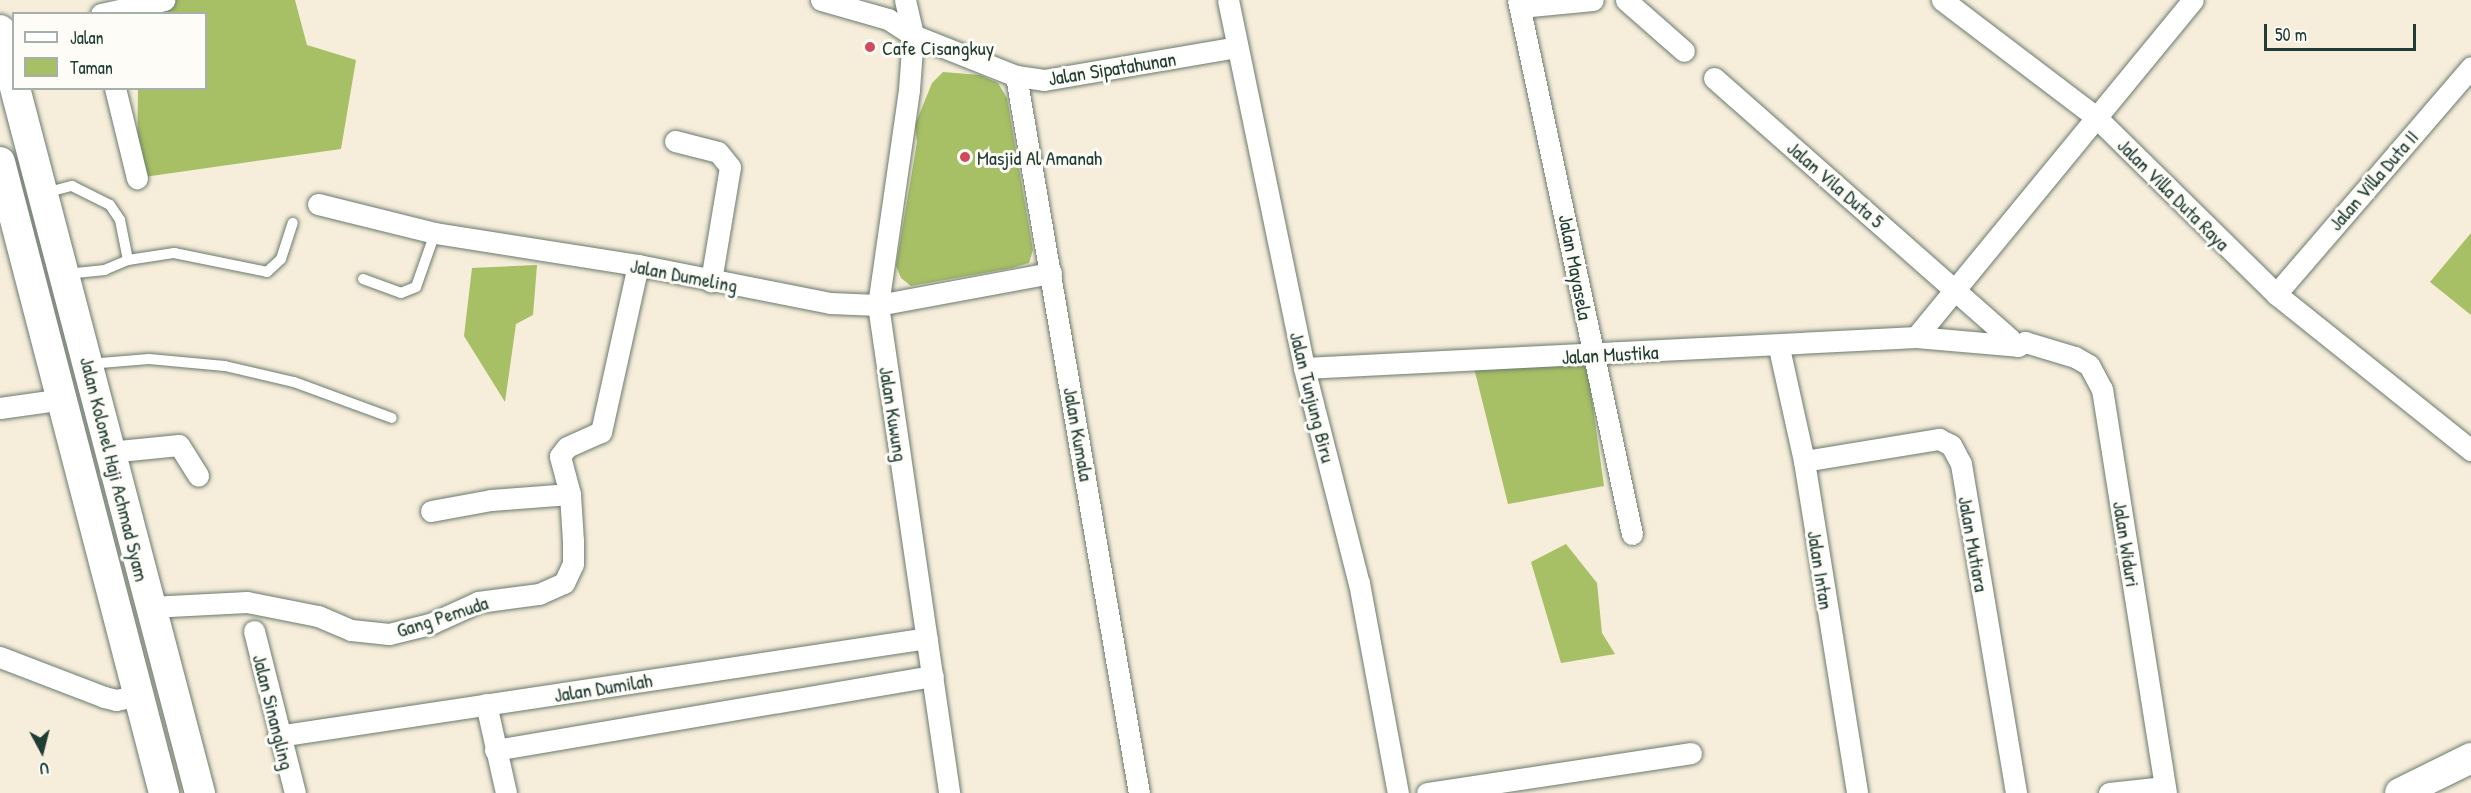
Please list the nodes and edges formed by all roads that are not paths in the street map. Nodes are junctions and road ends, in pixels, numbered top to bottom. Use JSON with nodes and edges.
{"nodes":[{"id":1,"x":164,"y":0,"type":"edge"},
{"id":2,"x":821,"y":0,"type":"edge"},
{"id":3,"x":905,"y":0,"type":"edge"},
{"id":4,"x":1228,"y":0,"type":"edge"},
{"id":5,"x":1593,"y":0,"type":"edge"},
{"id":6,"x":1626,"y":0,"type":"edge"},
{"id":7,"x":1942,"y":0,"type":"edge"},
{"id":8,"x":2193,"y":0,"type":"edge"},
{"id":9,"x":1519,"y":4,"type":"edge"},
{"id":10,"x":109,"y":12,"type":"edge"},
{"id":11,"x":0,"y":30,"type":"edge"},
{"id":12,"x":913,"y":35,"type":"junction"},
{"id":13,"x":1237,"y":47,"type":"junction"},
{"id":14,"x":1684,"y":51,"type":"dead end"},
{"id":15,"x":2471,"y":67,"type":"edge"},
{"id":16,"x":1016,"y":76,"type":"junction"},
{"id":17,"x":1714,"y":78,"type":"dead end"},
{"id":18,"x":115,"y":90,"type":"edge"},
{"id":19,"x":11,"y":92,"type":"edge"},
{"id":20,"x":2096,"y":117,"type":"junction"},
{"id":21,"x":675,"y":141,"type":"dead end"},
{"id":22,"x":0,"y":162,"type":"edge"},
{"id":23,"x":137,"y":178,"type":"dead end"},
{"id":24,"x":44,"y":194,"type":"junction"},
{"id":25,"x":318,"y":204,"type":"dead end"},
{"id":26,"x":293,"y":223,"type":"dead end"},
{"id":27,"x":435,"y":233,"type":"junction"},
{"id":28,"x":128,"y":260,"type":"junction"},
{"id":29,"x":638,"y":265,"type":"junction"},
{"id":30,"x":1051,"y":273,"type":"junction"},
{"id":31,"x":65,"y":274,"type":"junction"},
{"id":32,"x":363,"y":279,"type":"dead end"},
{"id":33,"x":711,"y":281,"type":"junction"},
{"id":34,"x":1958,"y":290,"type":"junction"},
{"id":35,"x":2276,"y":294,"type":"junction"},
{"id":36,"x":878,"y":305,"type":"junction"},
{"id":37,"x":1916,"y":337,"type":"junction"},
{"id":38,"x":2018,"y":340,"type":"junction"},
{"id":39,"x":1779,"y":348,"type":"dead end"},
{"id":40,"x":1594,"y":356,"type":"junction"},
{"id":41,"x":88,"y":364,"type":"junction"},
{"id":42,"x":1304,"y":368,"type":"junction"},
{"id":43,"x":63,"y":399,"type":"junction"},
{"id":44,"x":0,"y":408,"type":"edge"},
{"id":45,"x":392,"y":418,"type":"dead end"},
{"id":46,"x":2471,"y":450,"type":"edge"},
{"id":47,"x":109,"y":452,"type":"junction"},
{"id":48,"x":1804,"y":461,"type":"junction"},
{"id":49,"x":198,"y":475,"type":"dead end"},
{"id":50,"x":570,"y":494,"type":"junction"},
{"id":51,"x":430,"y":511,"type":"dead end"},
{"id":52,"x":1632,"y":534,"type":"dead end"},
{"id":53,"x":150,"y":607,"type":"junction"},
{"id":54,"x":254,"y":631,"type":"dead end"},
{"id":55,"x":927,"y":638,"type":"junction"},
{"id":56,"x":0,"y":657,"type":"edge"},
{"id":57,"x":933,"y":676,"type":"junction"},
{"id":58,"x":139,"y":694,"type":"junction"},
{"id":59,"x":486,"y":704,"type":"junction"},
{"id":60,"x":278,"y":736,"type":"junction"},
{"id":61,"x":495,"y":750,"type":"junction"},
{"id":62,"x":1690,"y":753,"type":"dead end"},
{"id":63,"x":2471,"y":758,"type":"edge"},
{"id":64,"x":2166,"y":790,"type":"edge"},
{"id":65,"x":164,"y":793,"type":"edge"},
{"id":66,"x":200,"y":793,"type":"edge"},
{"id":67,"x":294,"y":793,"type":"edge"},
{"id":68,"x":506,"y":793,"type":"edge"},
{"id":69,"x":949,"y":793,"type":"edge"},
{"id":70,"x":1139,"y":793,"type":"edge"},
{"id":71,"x":1398,"y":793,"type":"edge"},
{"id":72,"x":1427,"y":793,"type":"edge"},
{"id":73,"x":1857,"y":793,"type":"edge"},
{"id":74,"x":2016,"y":793,"type":"edge"},
{"id":75,"x":2109,"y":793,"type":"edge"},
{"id":76,"x":2400,"y":793,"type":"edge"}],
"edges":[{"from":1,"to":10,"type":"street"},
{"from":2,"to":12,"type":"street","name":"Jalan Sipatahunan"},
{"from":3,"to":12,"type":"street","name":"Jalan Kuwung"},
{"from":4,"to":13,"type":"street","name":"Jalan Tunjung Biru"},
{"from":5,"to":9,"type":"street"},
{"from":6,"to":14,"type":"street"},
{"from":7,"to":20,"type":"street","name":"Jalan Villa Duta Raya"},
{"from":8,"to":20,"type":"street"},
{"from":9,"to":40,"type":"street","name":"Jalan Mayasela"},
{"from":11,"to":19,"type":"main road","name":"Jalan Kolonel Haji Achmad Syam"},
{"from":12,"to":16,"type":"street","name":"Jalan Sipatahunan"},
{"from":12,"to":36,"type":"street","name":"Jalan Kuwung"},
{"from":13,"to":16,"type":"street","name":"Jalan Sipatahunan"},
{"from":13,"to":42,"type":"street","name":"Jalan Tunjung Biru"},
{"from":15,"to":35,"type":"street","name":"Jalan Villa Duta II"},
{"from":16,"to":30,"type":"street","name":"Jalan Kumala"},
{"from":17,"to":34,"type":"street","name":"Jalan Vila Duta 5"},
{"from":18,"to":23,"type":"street"},
{"from":19,"to":24,"type":"main road","name":"Jalan Kolonel Haji Achmad Syam"},
{"from":20,"to":34,"type":"street"},
{"from":20,"to":35,"type":"street","name":"Jalan Villa Duta Raya"},
{"from":21,"to":33,"type":"street"},
{"from":22,"to":43,"type":"main road","name":"Jalan Kolonel Haji Achmad Syam"},
{"from":24,"to":28,"type":"lane"},
{"from":24,"to":31,"type":"main road","name":"Jalan Kolonel Haji Achmad Syam"},
{"from":25,"to":27,"type":"street","name":"Jalan Dumeling"},
{"from":26,"to":28,"type":"lane"},
{"from":27,"to":29,"type":"street","name":"Jalan Dumeling"},
{"from":27,"to":32,"type":"lane"},
{"from":28,"to":31,"type":"lane"},
{"from":29,"to":33,"type":"street","name":"Jalan Dumeling"},
{"from":29,"to":50,"type":"street","name":"Gang Pemuda"},
{"from":30,"to":36,"type":"street","name":"Jalan Dumeling"},
{"from":30,"to":70,"type":"street","name":"Jalan Kumala"},
{"from":31,"to":41,"type":"main road","name":"Jalan Kolonel Haji Achmad Syam"},
{"from":33,"to":36,"type":"street","name":"Jalan Dumeling"},
{"from":34,"to":37,"type":"street"},
{"from":34,"to":38,"type":"street","name":"Jalan Vila Duta 5"},
{"from":35,"to":46,"type":"street","name":"Jalan Villa Duta Raya"},
{"from":36,"to":55,"type":"street","name":"Jalan Kuwung"},
{"from":37,"to":38,"type":"street","name":"Jalan Mustika"},
{"from":37,"to":40,"type":"street","name":"Jalan Mustika"},
{"from":38,"to":64,"type":"street","name":"Jalan Widuri"},
{"from":39,"to":48,"type":"street","name":"Jalan Intan"},
{"from":40,"to":42,"type":"street","name":"Jalan Mustika"},
{"from":40,"to":52,"type":"street","name":"Jalan Mayasela"},
{"from":41,"to":45,"type":"lane"},
{"from":41,"to":47,"type":"main road","name":"Jalan Kolonel Haji Achmad Syam"},
{"from":42,"to":71,"type":"street","name":"Jalan Tunjung Biru"},
{"from":43,"to":44,"type":"street"},
{"from":43,"to":58,"type":"main road","name":"Jalan Kolonel Haji Achmad Syam"},
{"from":47,"to":49,"type":"street"},
{"from":47,"to":53,"type":"main road","name":"Jalan Kolonel Haji Achmad Syam"},
{"from":48,"to":73,"type":"street","name":"Jalan Intan"},
{"from":48,"to":74,"type":"street","name":"Jalan Mutiara"},
{"from":50,"to":51,"type":"street"},
{"from":50,"to":53,"type":"street","name":"Gang Pemuda"},
{"from":53,"to":66,"type":"main road","name":"Jalan Kolonel Haji Achmad Syam"},
{"from":54,"to":60,"type":"street","name":"Jalan Sinangling"},
{"from":55,"to":57,"type":"street","name":"Jalan Kuwung"},
{"from":55,"to":59,"type":"street","name":"Jalan Dumilah"},
{"from":56,"to":58,"type":"street"},
{"from":57,"to":61,"type":"street"},
{"from":57,"to":69,"type":"street","name":"Jalan Kuwung"},
{"from":58,"to":65,"type":"main road","name":"Jalan Kolonel Haji Achmad Syam"},
{"from":59,"to":60,"type":"street","name":"Jalan Dumilah"},
{"from":59,"to":61,"type":"street"},
{"from":60,"to":67,"type":"street","name":"Jalan Sinangling"},
{"from":61,"to":68,"type":"street"},
{"from":62,"to":72,"type":"street"},
{"from":63,"to":76,"type":"main road"},
{"from":64,"to":75,"type":"street"}]}
